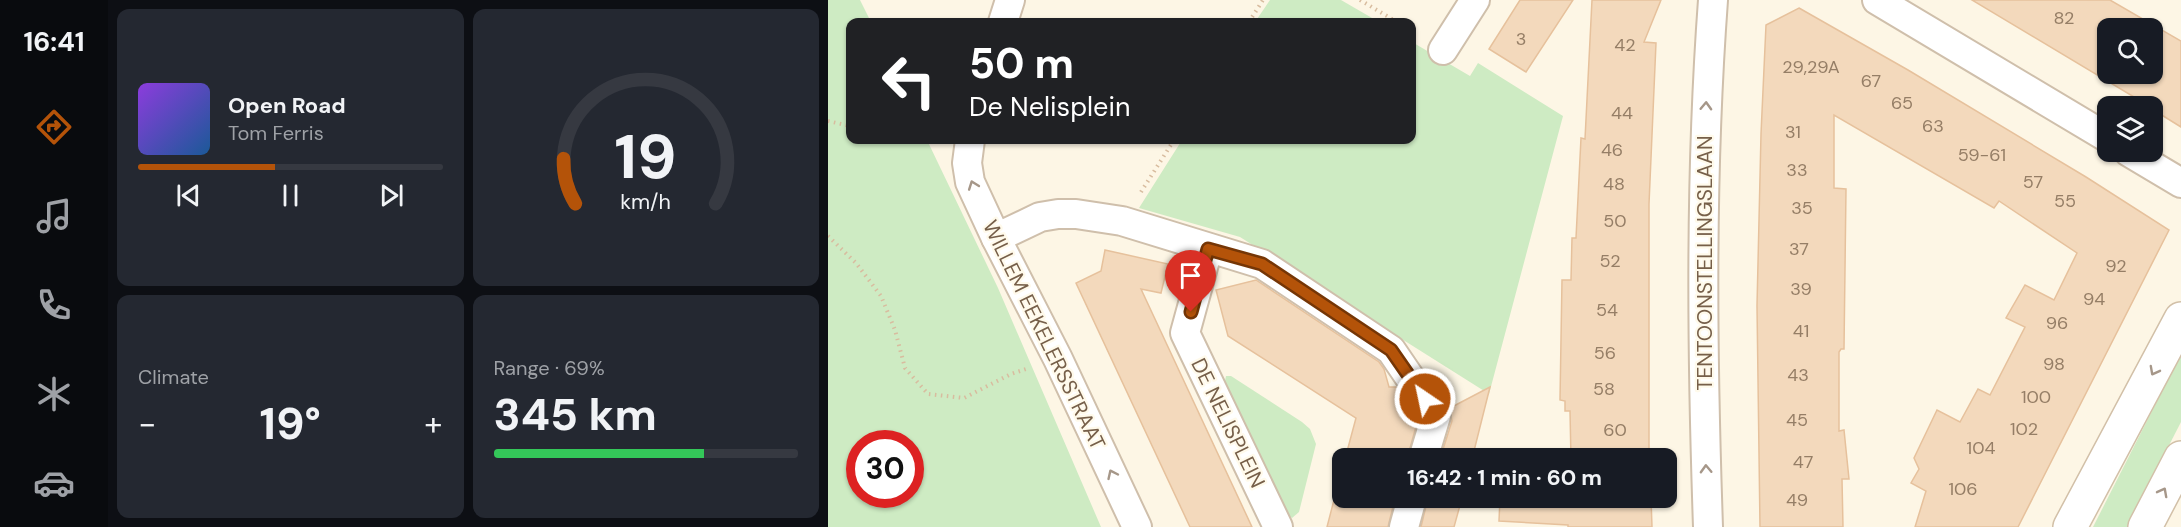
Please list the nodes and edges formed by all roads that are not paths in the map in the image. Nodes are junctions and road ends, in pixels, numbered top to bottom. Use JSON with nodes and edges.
{"nodes":[{"id":1,"x":1010,"y":0,"type":"edge"},
{"id":2,"x":1475,"y":0,"type":"edge"},
{"id":3,"x":1713,"y":0,"type":"edge"},
{"id":4,"x":1877,"y":0,"type":"edge"},
{"id":5,"x":1004,"y":18,"type":"edge"},
{"id":6,"x":1443,"y":50,"type":"dead end"},
{"id":7,"x":2097,"y":131,"type":"edge"},
{"id":8,"x":969,"y":144,"type":"edge"},
{"id":9,"x":2146,"y":162,"type":"edge"},
{"id":10,"x":2181,"y":183,"type":"edge"},
{"id":11,"x":996,"y":238,"type":"junction"},
{"id":12,"x":1208,"y":249,"type":"junction"},
{"id":13,"x":2181,"y":319,"type":"edge"},
{"id":14,"x":1426,"y":448,"type":"edge"},
{"id":15,"x":2181,"y":458,"type":"edge"},
{"id":16,"x":1409,"y":508,"type":"edge"},
{"id":17,"x":1137,"y":527,"type":"edge"},
{"id":18,"x":1278,"y":527,"type":"edge"},
{"id":19,"x":1404,"y":527,"type":"edge"},
{"id":20,"x":1708,"y":527,"type":"edge"},
{"id":21,"x":2070,"y":527,"type":"edge"},
{"id":22,"x":2145,"y":527,"type":"edge"}],
"edges":[{"from":1,"to":5,"type":"street"},
{"from":2,"to":6,"type":"street"},
{"from":20,"to":3,"type":"street","name":"TENTOONSTELLINGSLAAN","one_way":true},
{"from":4,"to":7,"type":"street"},
{"from":11,"to":8,"type":"street","name":"WILLEM EEKELERSSTRAAT","one_way":true},
{"from":9,"to":10,"type":"street"},
{"from":11,"to":12,"type":"street"},
{"from":17,"to":11,"type":"street","name":"WILLEM EEKELERSSTRAAT","one_way":true},
{"from":12,"to":14,"type":"street"},
{"from":12,"to":18,"type":"street","name":"DE NELISPLEIN"},
{"from":13,"to":21,"type":"street","one_way":true},
{"from":22,"to":15,"type":"street","one_way":true},
{"from":16,"to":19,"type":"street"}]}
